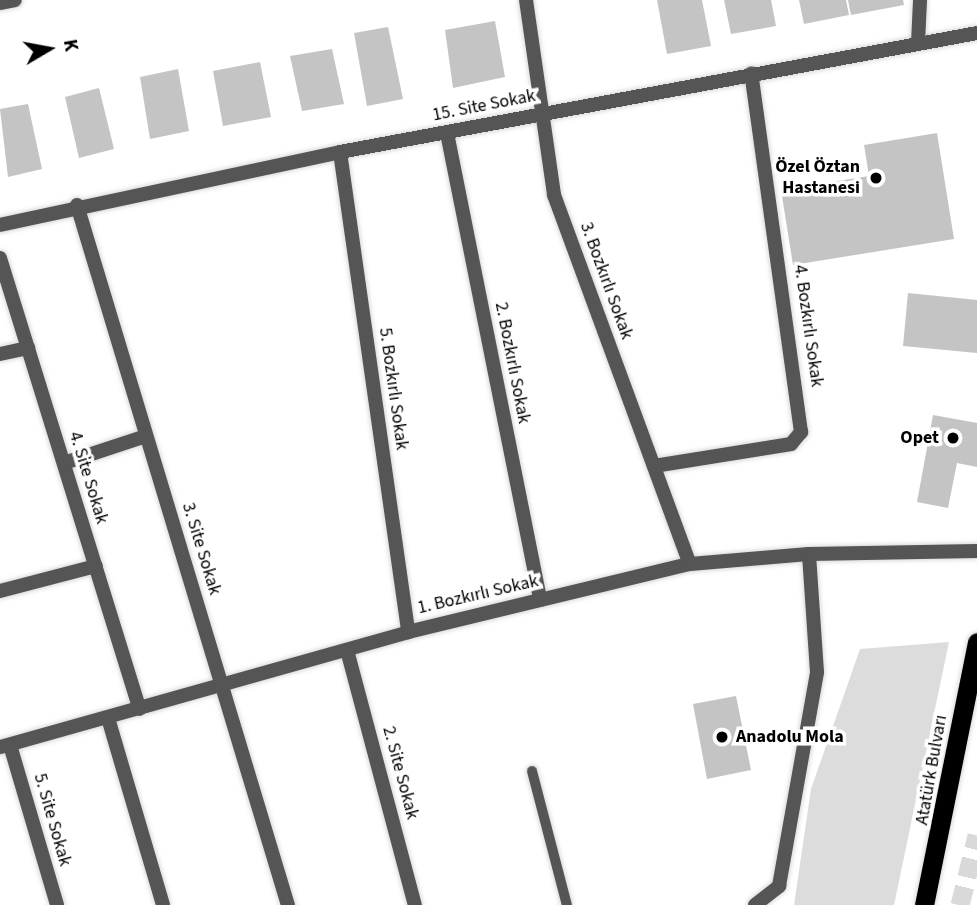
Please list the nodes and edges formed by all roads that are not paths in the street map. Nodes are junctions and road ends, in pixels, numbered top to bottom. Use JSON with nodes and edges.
{"nodes":[{"id":1,"x":15,"y":0,"type":"edge"},
{"id":2,"x":526,"y":0,"type":"edge"},
{"id":3,"x":920,"y":0,"type":"edge"},
{"id":4,"x":0,"y":3,"type":"edge"},
{"id":5,"x":977,"y":33,"type":"edge"},
{"id":6,"x":918,"y":43,"type":"junction"},
{"id":7,"x":751,"y":73,"type":"junction"},
{"id":8,"x":542,"y":114,"type":"junction"},
{"id":9,"x":447,"y":133,"type":"junction"},
{"id":10,"x":340,"y":152,"type":"junction"},
{"id":11,"x":76,"y":205,"type":"junction"},
{"id":12,"x":0,"y":225,"type":"edge"},
{"id":13,"x":0,"y":258,"type":"edge"},
{"id":14,"x":28,"y":348,"type":"junction"},
{"id":15,"x":0,"y":355,"type":"edge"},
{"id":16,"x":146,"y":436,"type":"junction"},
{"id":17,"x":64,"y":463,"type":"junction"},
{"id":18,"x":654,"y":466,"type":"junction"},
{"id":19,"x":977,"y":551,"type":"edge"},
{"id":20,"x":809,"y":554,"type":"junction"},
{"id":21,"x":690,"y":564,"type":"junction"},
{"id":22,"x":96,"y":566,"type":"junction"},
{"id":23,"x":0,"y":591,"type":"edge"},
{"id":24,"x":540,"y":600,"type":"junction"},
{"id":25,"x":408,"y":632,"type":"junction"},
{"id":26,"x":977,"y":642,"type":"edge"},
{"id":27,"x":347,"y":650,"type":"junction"},
{"id":28,"x":221,"y":684,"type":"junction"},
{"id":29,"x":140,"y":709,"type":"junction"},
{"id":30,"x":108,"y":718,"type":"junction"},
{"id":31,"x":5,"y":746,"type":"edge"},
{"id":32,"x":532,"y":771,"type":"dead end"},
{"id":33,"x":57,"y":905,"type":"edge"},
{"id":34,"x":163,"y":905,"type":"edge"},
{"id":35,"x":288,"y":905,"type":"edge"},
{"id":36,"x":415,"y":905,"type":"edge"},
{"id":37,"x":567,"y":905,"type":"edge"},
{"id":38,"x":755,"y":905,"type":"edge"},
{"id":39,"x":924,"y":905,"type":"edge"}],
"edges":[{"from":1,"to":4,"type":"street"},
{"from":2,"to":8,"type":"street","name":"3. Bozkırlı Sokak"},
{"from":3,"to":6,"type":"street"},
{"from":5,"to":6,"type":"street","name":"15. Site Sokak"},
{"from":6,"to":7,"type":"street","name":"15. Site Sokak"},
{"from":7,"to":8,"type":"street","name":"15. Site Sokak"},
{"from":7,"to":18,"type":"street","name":"4. Bozkırlı Sokak"},
{"from":8,"to":9,"type":"street","name":"15. Site Sokak"},
{"from":8,"to":18,"type":"street","name":"3. Bozkırlı Sokak"},
{"from":9,"to":10,"type":"street","name":"15. Site Sokak"},
{"from":9,"to":24,"type":"street","name":"2. Bozkırlı Sokak"},
{"from":10,"to":11,"type":"street","name":"15. Site Sokak"},
{"from":10,"to":25,"type":"street","name":"5. Bozkırlı Sokak"},
{"from":11,"to":12,"type":"street","name":"15. Site Sokak"},
{"from":11,"to":16,"type":"street","name":"3. Site Sokak"},
{"from":13,"to":14,"type":"street","name":"4. Site Sokak"},
{"from":14,"to":15,"type":"street"},
{"from":14,"to":17,"type":"street","name":"4. Site Sokak"},
{"from":16,"to":17,"type":"street"},
{"from":16,"to":28,"type":"street","name":"3. Site Sokak"},
{"from":17,"to":22,"type":"street","name":"4. Site Sokak"},
{"from":18,"to":21,"type":"street","name":"3. Bozkırlı Sokak"},
{"from":19,"to":20,"type":"street","name":"1. Bozkırlı Sokak"},
{"from":20,"to":21,"type":"street","name":"1. Bozkırlı Sokak"},
{"from":20,"to":38,"type":"street"},
{"from":21,"to":24,"type":"street","name":"1. Bozkırlı Sokak"},
{"from":22,"to":23,"type":"street"},
{"from":22,"to":29,"type":"street","name":"4. Site Sokak"},
{"from":24,"to":25,"type":"street","name":"1. Bozkırlı Sokak"},
{"from":25,"to":27,"type":"street","name":"1. Bozkırlı Sokak"},
{"from":26,"to":39,"type":"highway","name":"Atatürk Bulvarı"},
{"from":27,"to":28,"type":"street","name":"1. Bozkırlı Sokak"},
{"from":27,"to":36,"type":"street","name":"2. Site Sokak"},
{"from":28,"to":29,"type":"street","name":"1. Bozkırlı Sokak"},
{"from":28,"to":35,"type":"street","name":"3. Site Sokak"},
{"from":29,"to":30,"type":"street","name":"1. Bozkırlı Sokak"},
{"from":30,"to":31,"type":"street","name":"1. Bozkırlı Sokak"},
{"from":30,"to":34,"type":"street"},
{"from":31,"to":33,"type":"street","name":"5. Site Sokak"},
{"from":32,"to":37,"type":"lane"}]}
